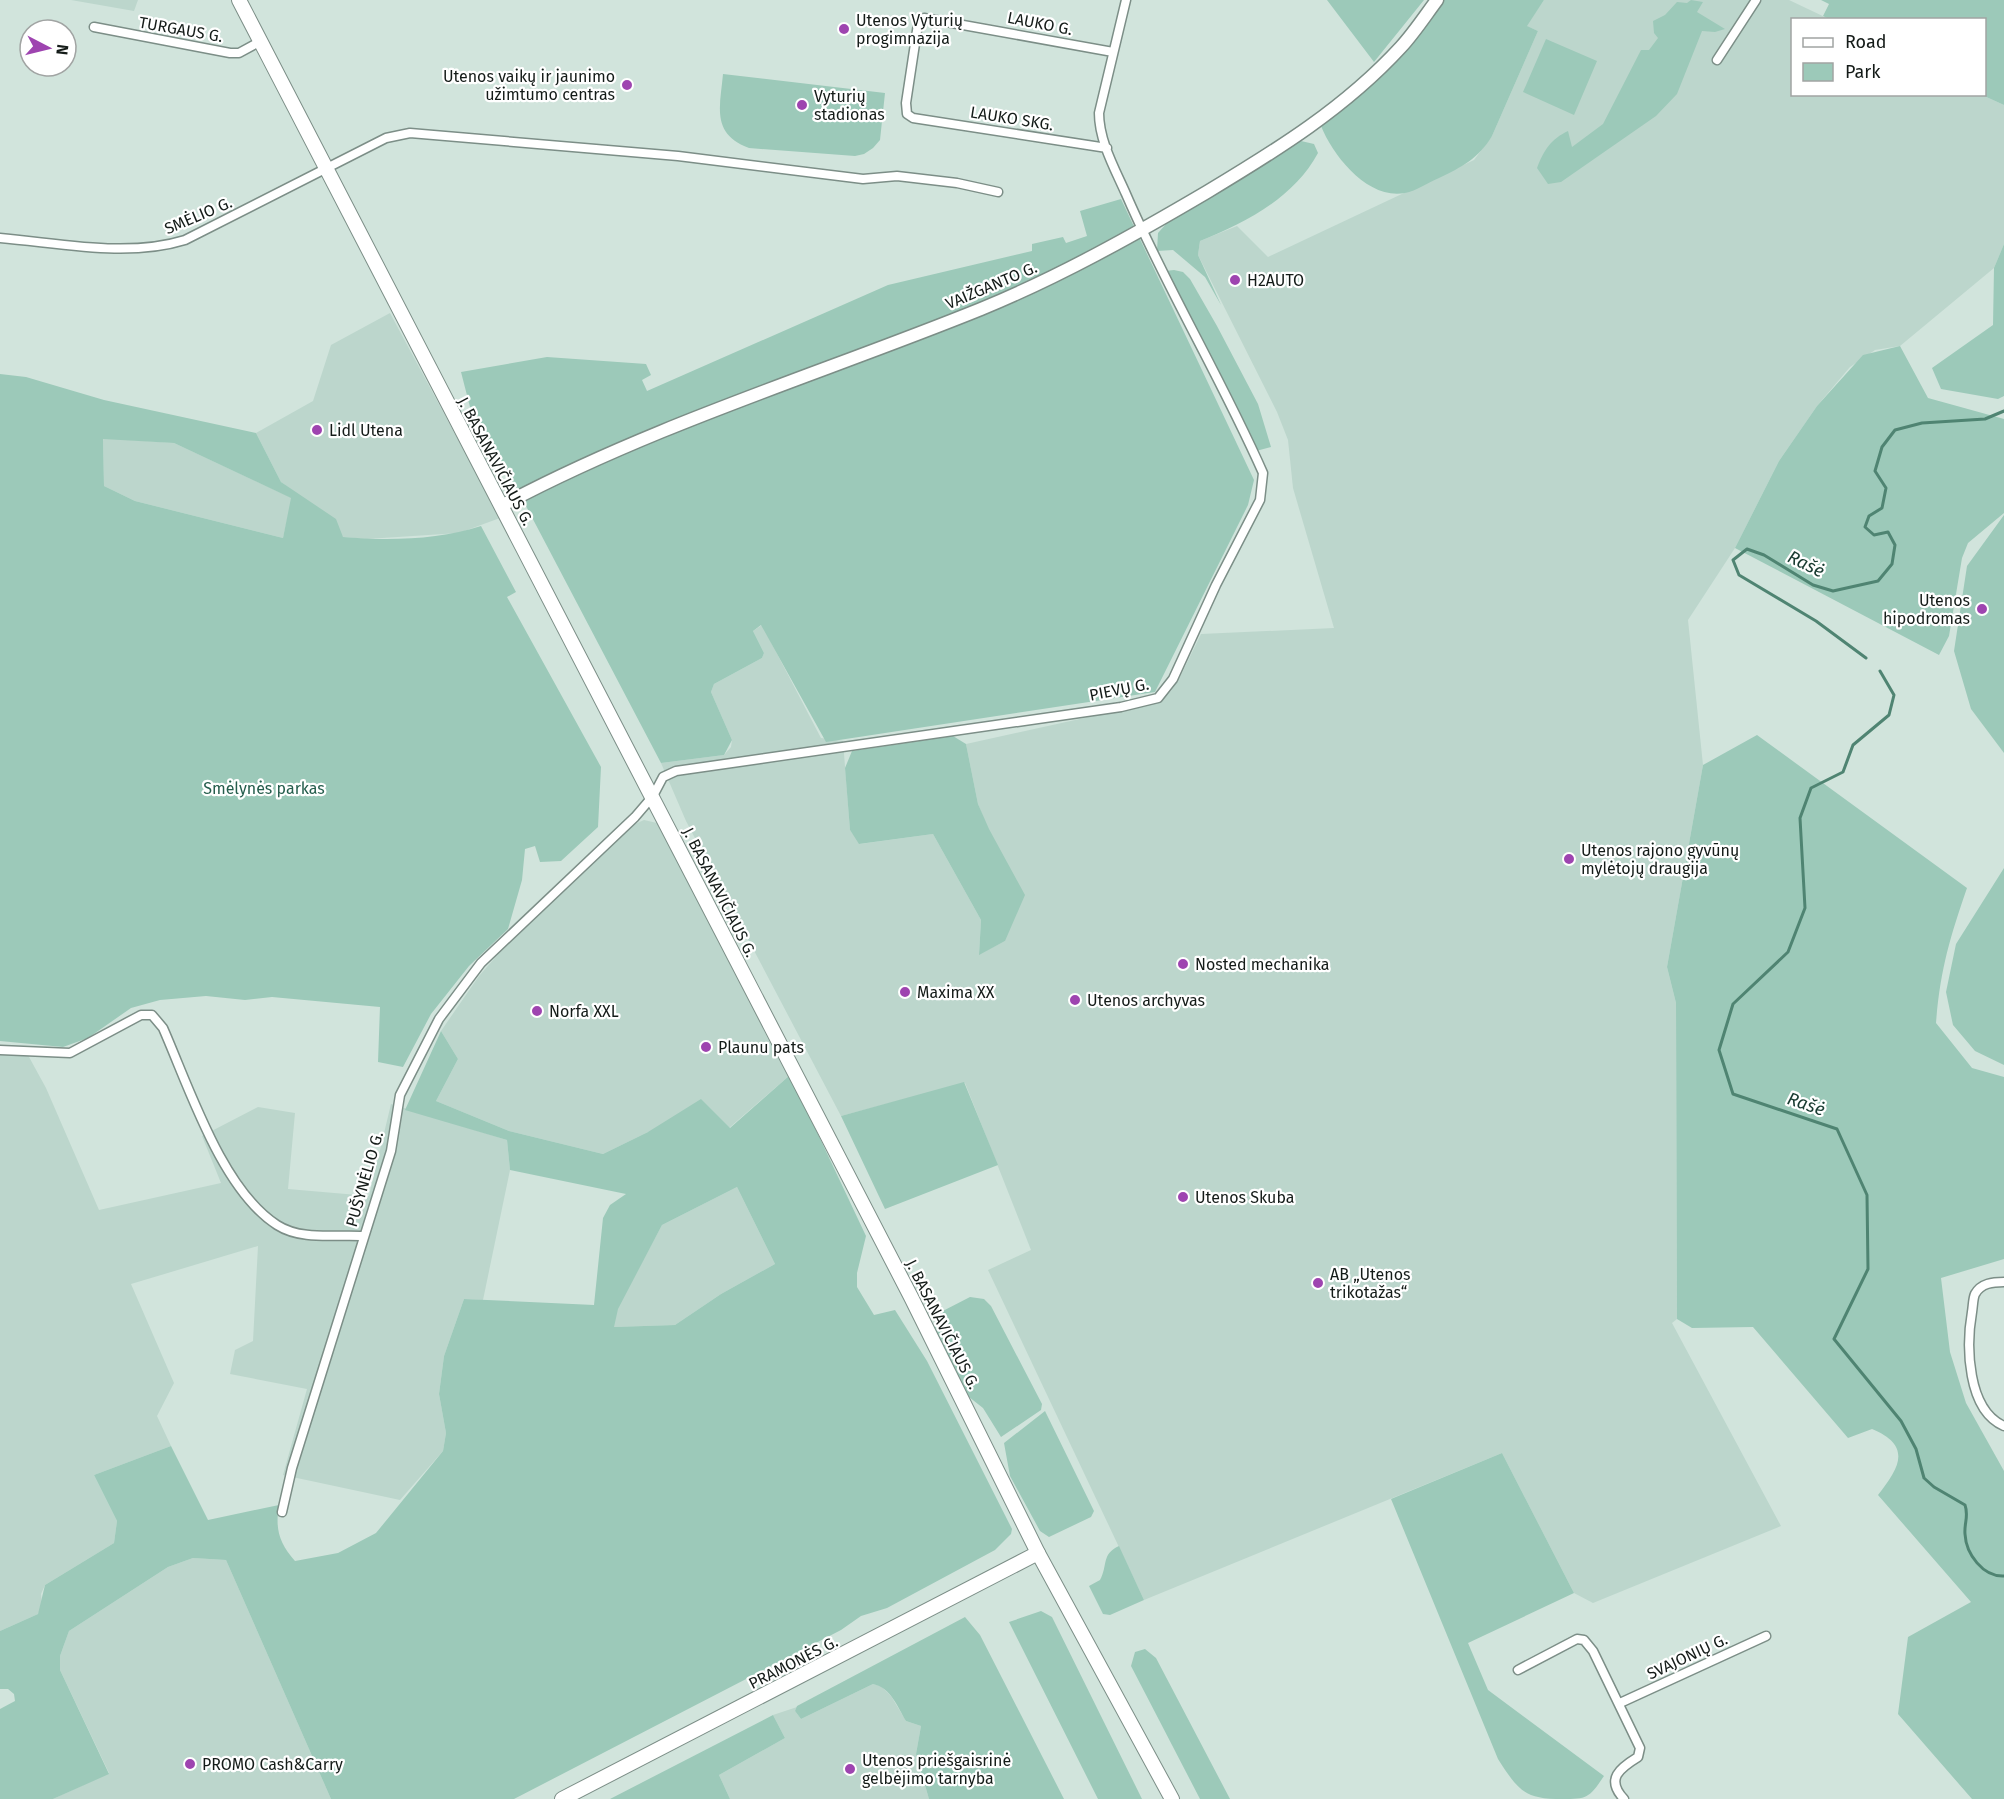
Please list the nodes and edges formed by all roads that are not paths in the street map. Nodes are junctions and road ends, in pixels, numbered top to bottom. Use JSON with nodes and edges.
{"nodes":[{"id":1,"x":239,"y":0,"type":"edge"},
{"id":2,"x":1126,"y":0,"type":"edge"},
{"id":3,"x":1437,"y":0,"type":"edge"},
{"id":4,"x":1756,"y":0,"type":"edge"},
{"id":5,"x":94,"y":27,"type":"dead end"},
{"id":6,"x":261,"y":42,"type":"junction"},
{"id":7,"x":1113,"y":52,"type":"junction"},
{"id":8,"x":1717,"y":60,"type":"dead end"},
{"id":9,"x":913,"y":118,"type":"joint"},
{"id":10,"x":1107,"y":148,"type":"junction"},
{"id":11,"x":325,"y":169,"type":"junction"},
{"id":12,"x":998,"y":192,"type":"dead end"},
{"id":13,"x":1142,"y":229,"type":"junction"},
{"id":14,"x":0,"y":238,"type":"edge"},
{"id":15,"x":501,"y":506,"type":"junction"},
{"id":16,"x":653,"y":796,"type":"junction"},
{"id":17,"x":0,"y":1050,"type":"edge"},
{"id":18,"x":363,"y":1236,"type":"junction"},
{"id":19,"x":2004,"y":1282,"type":"edge"},
{"id":20,"x":2004,"y":1426,"type":"edge"},
{"id":21,"x":282,"y":1512,"type":"dead end"},
{"id":22,"x":1038,"y":1553,"type":"junction"},
{"id":23,"x":1766,"y":1636,"type":"dead end"},
{"id":24,"x":1518,"y":1670,"type":"dead end"},
{"id":25,"x":1620,"y":1703,"type":"junction"},
{"id":26,"x":562,"y":1799,"type":"edge"},
{"id":27,"x":1172,"y":1799,"type":"edge"},
{"id":28,"x":1624,"y":1799,"type":"edge"}],
"edges":[{"from":1,"to":6,"type":"main road","name":"J. BASANAVIČIAUS G."},
{"from":2,"to":7,"type":"street","name":"PIEVŲ G."},
{"from":3,"to":13,"type":"main road","name":"VAIŽGANTO G."},
{"from":4,"to":8,"type":"street"},
{"from":5,"to":6,"type":"street","name":"TURGAUS G."},
{"from":6,"to":11,"type":"main road","name":"J. BASANAVIČIAUS G."},
{"from":7,"to":9,"type":"street","name":"LAUKO G."},
{"from":7,"to":10,"type":"street","name":"PIEVŲ G."},
{"from":9,"to":10,"type":"street","name":"LAUKO SKG."},
{"from":10,"to":13,"type":"street","name":"PIEVŲ G."},
{"from":11,"to":12,"type":"street","name":"SMĖLIO G."},
{"from":11,"to":14,"type":"street","name":"SMĖLIO G."},
{"from":11,"to":15,"type":"main road","name":"J. BASANAVIČIAUS G."},
{"from":13,"to":15,"type":"main road","name":"VAIŽGANTO G."},
{"from":13,"to":16,"type":"street","name":"PIEVŲ G."},
{"from":15,"to":16,"type":"main road","name":"J. BASANAVIČIAUS G."},
{"from":16,"to":18,"type":"street","name":"PUŠYNĖLIO G."},
{"from":16,"to":22,"type":"main road","name":"J. BASANAVIČIAUS G."},
{"from":17,"to":18,"type":"street"},
{"from":18,"to":21,"type":"street","name":"PUŠYNĖLIO G."},
{"from":19,"to":20,"type":"street"},
{"from":22,"to":26,"type":"main road","name":"PRAMONĖS G."},
{"from":22,"to":27,"type":"main road","name":"J. BASANAVIČIAUS G."},
{"from":23,"to":25,"type":"street","name":"SVAJONIŲ G."},
{"from":24,"to":25,"type":"street"},
{"from":25,"to":28,"type":"street"}]}
